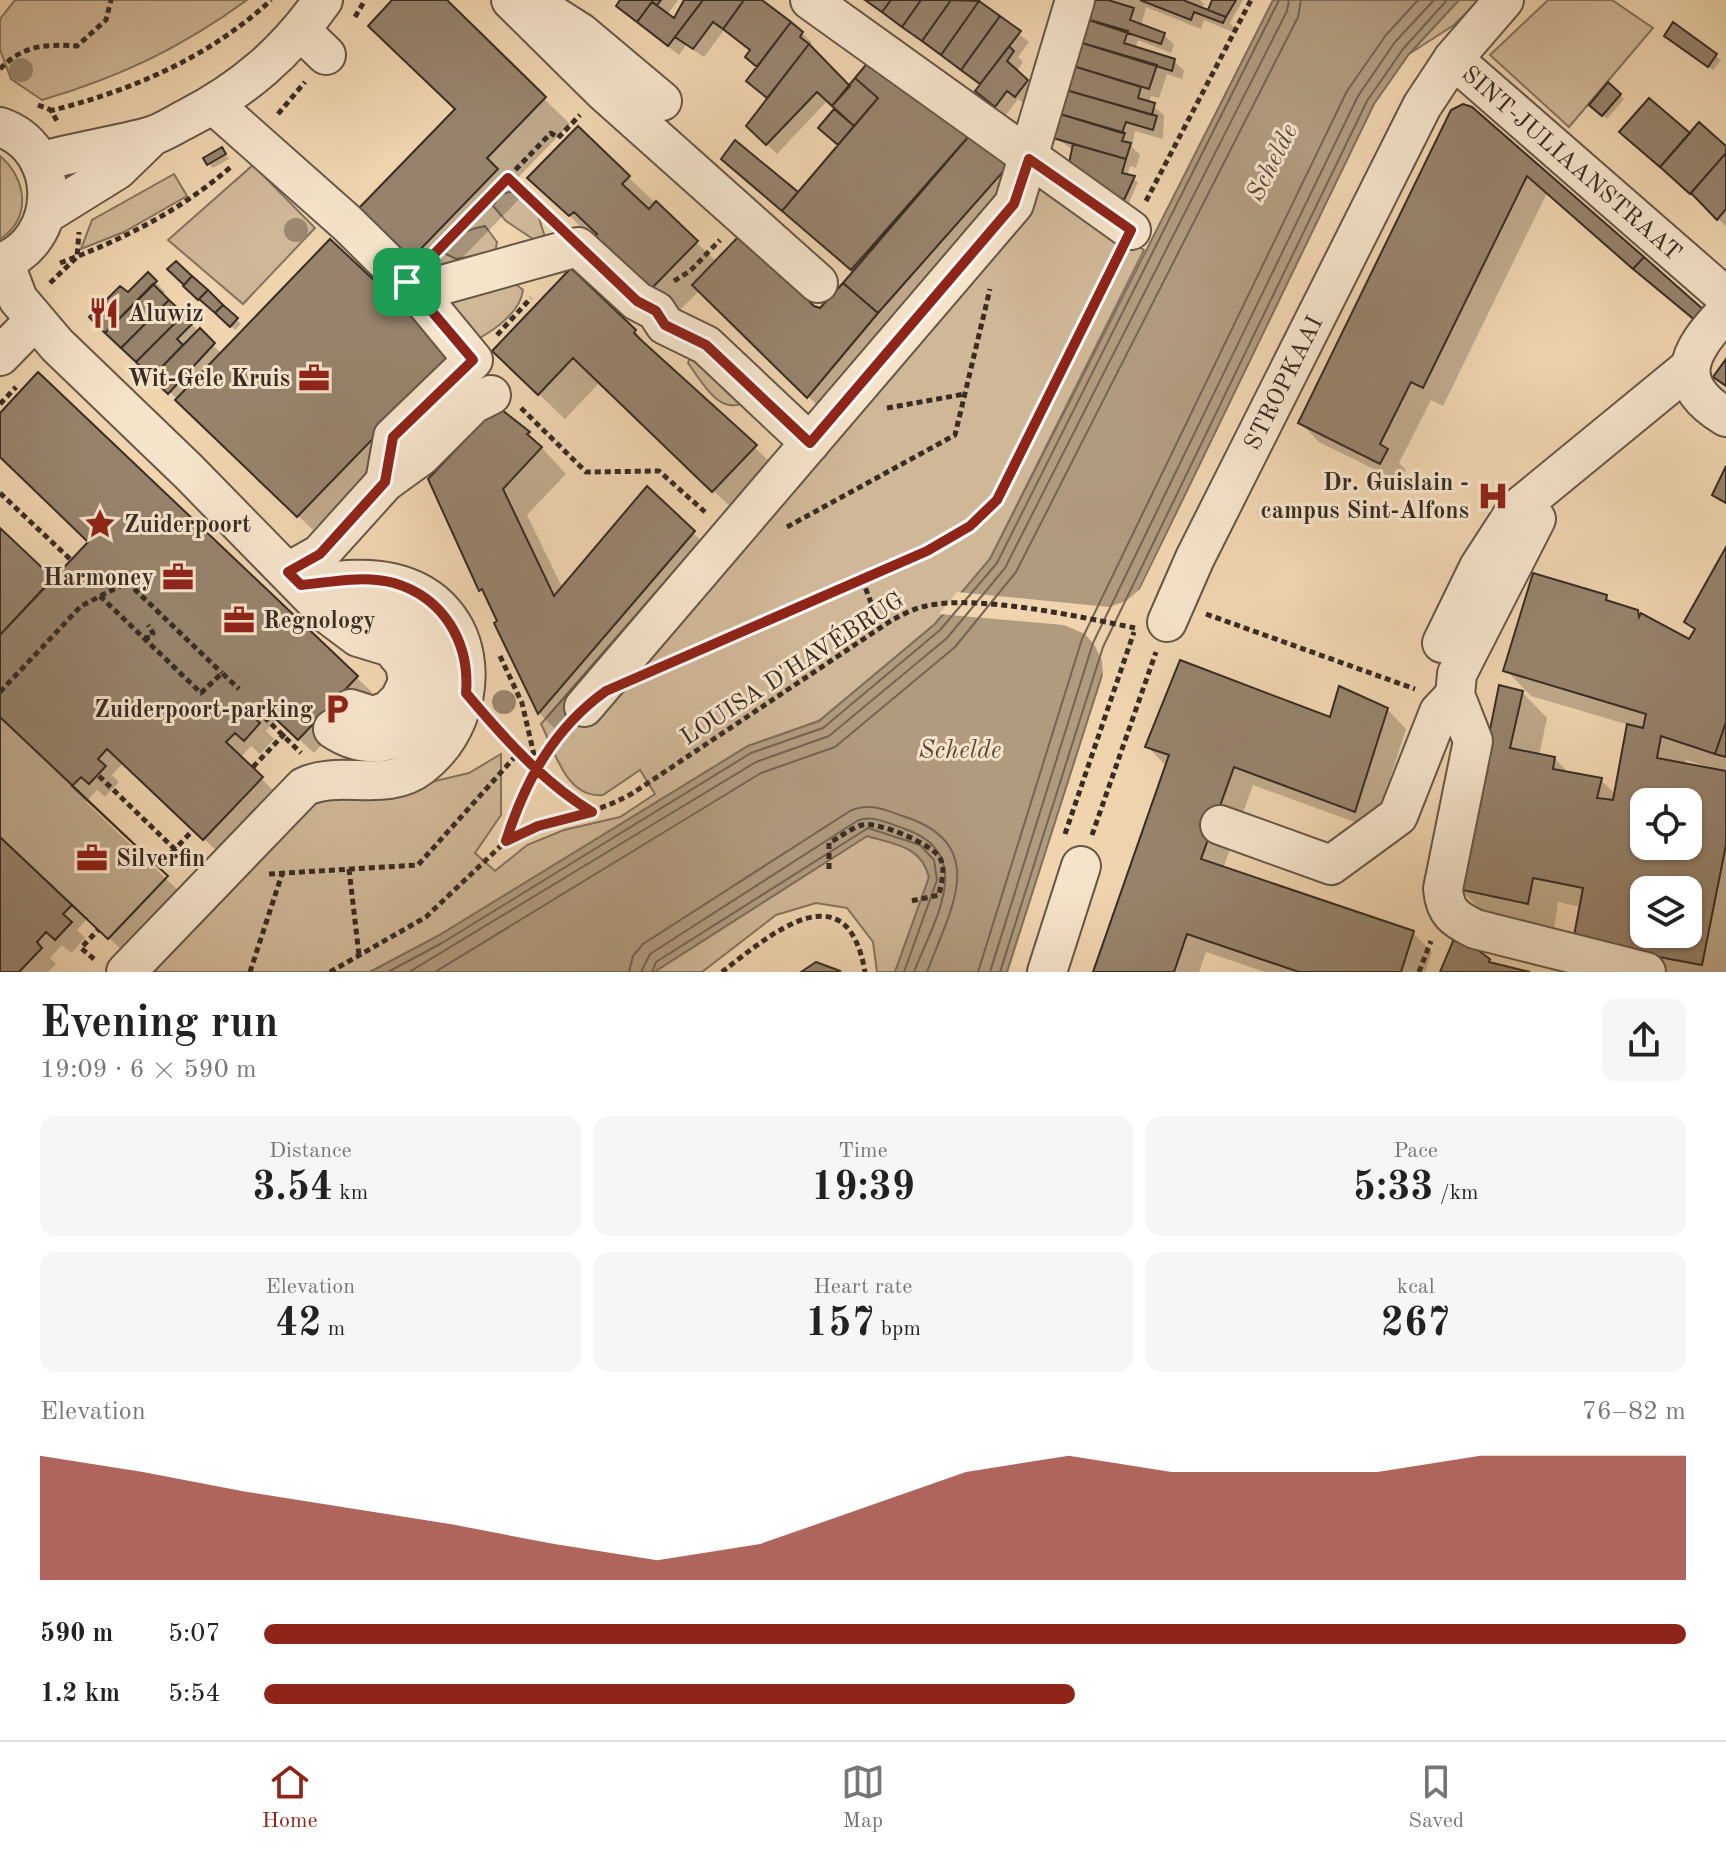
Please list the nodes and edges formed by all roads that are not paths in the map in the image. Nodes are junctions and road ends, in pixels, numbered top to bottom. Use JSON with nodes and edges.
{"nodes":[{"id":1,"x":323,"y":0,"type":"edge"},
{"id":2,"x":511,"y":0,"type":"edge"},
{"id":3,"x":528,"y":0,"type":"edge"},
{"id":4,"x":810,"y":0,"type":"edge"},
{"id":5,"x":1075,"y":0,"type":"edge"},
{"id":6,"x":1504,"y":0,"type":"edge"},
{"id":7,"x":1453,"y":59,"type":"junction"},
{"id":8,"x":662,"y":101,"type":"dead end"},
{"id":9,"x":214,"y":105,"type":"junction"},
{"id":10,"x":4,"y":128,"type":"edge"},
{"id":11,"x":151,"y":137,"type":"junction"},
{"id":12,"x":1029,"y":159,"type":"junction"},
{"id":13,"x":40,"y":162,"type":"junction"},
{"id":14,"x":46,"y":214,"type":"junction"},
{"id":15,"x":1131,"y":230,"type":"road end"},
{"id":16,"x":2,"y":263,"type":"edge"},
{"id":17,"x":818,"y":283,"type":"dead end"},
{"id":18,"x":412,"y":287,"type":"junction"},
{"id":19,"x":1726,"y":297,"type":"edge"},
{"id":20,"x":1726,"y":312,"type":"edge"},
{"id":21,"x":34,"y":321,"type":"junction"},
{"id":22,"x":0,"y":356,"type":"edge"},
{"id":23,"x":1689,"y":368,"type":"junction"},
{"id":24,"x":505,"y":400,"type":"road end"},
{"id":25,"x":1726,"y":417,"type":"edge"},
{"id":26,"x":821,"y":430,"type":"junction"},
{"id":27,"x":385,"y":482,"type":"junction"},
{"id":28,"x":1522,"y":505,"type":"junction"},
{"id":29,"x":294,"y":579,"type":"junction"},
{"id":30,"x":338,"y":581,"type":"junction"},
{"id":31,"x":1159,"y":617,"type":"road end"},
{"id":32,"x":1442,"y":643,"type":"dead end"},
{"id":33,"x":1452,"y":698,"type":"junction"},
{"id":34,"x":584,"y":707,"type":"road end"},
{"id":35,"x":1220,"y":825,"type":"dead end"},
{"id":36,"x":1073,"y":852,"type":"road end"},
{"id":37,"x":113,"y":969,"type":"edge"},
{"id":38,"x":1047,"y":972,"type":"edge"},
{"id":39,"x":1646,"y":972,"type":"edge"}],
"edges":[{"from":1,"to":9,"type":"street"},
{"from":2,"to":17,"type":"street"},
{"from":3,"to":8,"type":"street"},
{"from":4,"to":12,"type":"street"},
{"from":5,"to":12,"type":"street"},
{"from":6,"to":7,"type":"street","name":"STROPKAAI"},
{"from":7,"to":19,"type":"street","name":"SINT-JULIAANSTRAAT"},
{"from":7,"to":31,"type":"street","name":"STROPKAAI"},
{"from":9,"to":11,"type":"street"},
{"from":9,"to":18,"type":"street"},
{"from":10,"to":13,"type":"street"},
{"from":11,"to":13,"type":"street"},
{"from":11,"to":14,"type":"street"},
{"from":12,"to":15,"type":"street"},
{"from":12,"to":26,"type":"street"},
{"from":13,"to":14,"type":"street"},
{"from":14,"to":16,"type":"street"},
{"from":16,"to":21,"type":"street"},
{"from":18,"to":26,"type":"street"},
{"from":18,"to":27,"type":"street"},
{"from":20,"to":23,"type":"street"},
{"from":21,"to":22,"type":"street"},
{"from":21,"to":29,"type":"street"},
{"from":23,"to":25,"type":"street"},
{"from":23,"to":28,"type":"street"},
{"from":24,"to":27,"type":"street"},
{"from":26,"to":34,"type":"street"},
{"from":27,"to":29,"type":"street"},
{"from":28,"to":32,"type":"street"},
{"from":28,"to":33,"type":"street"},
{"from":29,"to":30,"type":"street"},
{"from":29,"to":30,"type":"street"},
{"from":30,"to":37,"type":"street"},
{"from":33,"to":35,"type":"street"},
{"from":33,"to":39,"type":"street"},
{"from":36,"to":38,"type":"street"}]}
